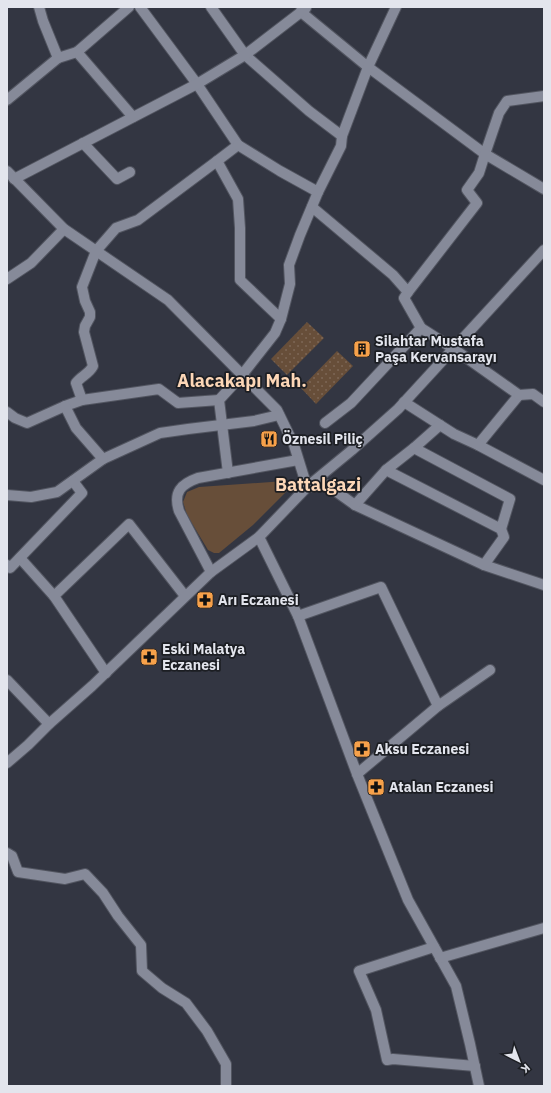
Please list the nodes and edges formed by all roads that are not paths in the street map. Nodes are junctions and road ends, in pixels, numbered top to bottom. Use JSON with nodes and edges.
{"nodes":[{"id":1,"x":39,"y":7,"type":"edge"},
{"id":2,"x":129,"y":7,"type":"edge"},
{"id":3,"x":140,"y":7,"type":"edge"},
{"id":4,"x":211,"y":7,"type":"edge"},
{"id":5,"x":396,"y":7,"type":"edge"},
{"id":6,"x":304,"y":9,"type":"edge"},
{"id":7,"x":77,"y":52,"type":"junction"},
{"id":8,"x":245,"y":55,"type":"junction"},
{"id":9,"x":58,"y":58,"type":"junction"},
{"id":10,"x":368,"y":67,"type":"junction"},
{"id":11,"x":197,"y":84,"type":"junction"},
{"id":12,"x":544,"y":96,"type":"edge"},
{"id":13,"x":7,"y":100,"type":"edge"},
{"id":14,"x":133,"y":117,"type":"junction"},
{"id":15,"x":342,"y":136,"type":"junction"},
{"id":16,"x":83,"y":143,"type":"junction"},
{"id":17,"x":238,"y":145,"type":"junction"},
{"id":18,"x":485,"y":154,"type":"junction"},
{"id":19,"x":216,"y":161,"type":"junction"},
{"id":20,"x":7,"y":171,"type":"edge"},
{"id":21,"x":130,"y":172,"type":"dead end"},
{"id":22,"x":14,"y":179,"type":"junction"},
{"id":23,"x":544,"y":190,"type":"edge"},
{"id":24,"x":318,"y":192,"type":"junction"},
{"id":25,"x":312,"y":207,"type":"junction"},
{"id":26,"x":64,"y":229,"type":"junction"},
{"id":27,"x":544,"y":250,"type":"edge"},
{"id":28,"x":96,"y":251,"type":"junction"},
{"id":29,"x":7,"y":279,"type":"edge"},
{"id":30,"x":408,"y":292,"type":"junction"},
{"id":31,"x":281,"y":319,"type":"junction"},
{"id":32,"x":421,"y":328,"type":"junction"},
{"id":33,"x":454,"y":349,"type":"junction"},
{"id":34,"x":242,"y":375,"type":"junction"},
{"id":35,"x":519,"y":395,"type":"junction"},
{"id":36,"x":82,"y":400,"type":"junction"},
{"id":37,"x":219,"y":400,"type":"junction"},
{"id":38,"x":404,"y":402,"type":"junction"},
{"id":39,"x":544,"y":402,"type":"edge"},
{"id":40,"x":65,"y":406,"type":"junction"},
{"id":41,"x":7,"y":412,"type":"edge"},
{"id":42,"x":280,"y":415,"type":"junction"},
{"id":43,"x":325,"y":423,"type":"dead end"},
{"id":44,"x":222,"y":424,"type":"junction"},
{"id":45,"x":440,"y":425,"type":"junction"},
{"id":46,"x":478,"y":445,"type":"junction"},
{"id":47,"x":414,"y":448,"type":"junction"},
{"id":48,"x":103,"y":459,"type":"junction"},
{"id":49,"x":298,"y":460,"type":"junction"},
{"id":50,"x":386,"y":470,"type":"junction"},
{"id":51,"x":228,"y":473,"type":"junction"},
{"id":52,"x":543,"y":478,"type":"edge"},
{"id":53,"x":73,"y":481,"type":"junction"},
{"id":54,"x":307,"y":487,"type":"junction"},
{"id":55,"x":7,"y":495,"type":"edge"},
{"id":56,"x":355,"y":505,"type":"junction"},
{"id":57,"x":501,"y":529,"type":"junction"},
{"id":58,"x":259,"y":536,"type":"junction"},
{"id":59,"x":20,"y":558,"type":"junction"},
{"id":60,"x":7,"y":565,"type":"edge"},
{"id":61,"x":484,"y":565,"type":"junction"},
{"id":62,"x":211,"y":572,"type":"junction"},
{"id":63,"x":544,"y":585,"type":"edge"},
{"id":64,"x":54,"y":596,"type":"junction"},
{"id":65,"x":185,"y":596,"type":"junction"},
{"id":66,"x":298,"y":616,"type":"junction"},
{"id":67,"x":490,"y":670,"type":"dead end"},
{"id":68,"x":106,"y":673,"type":"junction"},
{"id":69,"x":7,"y":680,"type":"edge"},
{"id":70,"x":438,"y":706,"type":"junction"},
{"id":71,"x":49,"y":724,"type":"junction"},
{"id":72,"x":7,"y":763,"type":"edge"},
{"id":73,"x":358,"y":774,"type":"junction"},
{"id":74,"x":7,"y":853,"type":"edge"},
{"id":75,"x":544,"y":928,"type":"edge"},
{"id":76,"x":434,"y":947,"type":"junction"},
{"id":77,"x":440,"y":958,"type":"junction"},
{"id":78,"x":475,"y":1066,"type":"junction"},
{"id":79,"x":478,"y":1084,"type":"edge"},
{"id":80,"x":226,"y":1086,"type":"edge"},
{"id":81,"x":488,"y":1086,"type":"edge"}],
"edges":[{"from":1,"to":9,"type":"street"},
{"from":2,"to":7,"type":"street"},
{"from":3,"to":11,"type":"street"},
{"from":4,"to":8,"type":"street"},
{"from":5,"to":10,"type":"street"},
{"from":6,"to":8,"type":"street"},
{"from":6,"to":10,"type":"street"},
{"from":7,"to":9,"type":"street"},
{"from":7,"to":14,"type":"street"},
{"from":8,"to":11,"type":"street"},
{"from":8,"to":15,"type":"street"},
{"from":9,"to":13,"type":"street"},
{"from":10,"to":15,"type":"street"},
{"from":10,"to":18,"type":"street"},
{"from":11,"to":14,"type":"street"},
{"from":11,"to":17,"type":"street"},
{"from":12,"to":18,"type":"street"},
{"from":14,"to":16,"type":"street"},
{"from":15,"to":24,"type":"street"},
{"from":16,"to":21,"type":"street"},
{"from":16,"to":22,"type":"street"},
{"from":17,"to":19,"type":"street"},
{"from":17,"to":24,"type":"street"},
{"from":18,"to":23,"type":"street"},
{"from":18,"to":30,"type":"street"},
{"from":19,"to":28,"type":"street"},
{"from":19,"to":31,"type":"street"},
{"from":20,"to":22,"type":"street"},
{"from":22,"to":26,"type":"street"},
{"from":24,"to":25,"type":"street"},
{"from":25,"to":30,"type":"street"},
{"from":25,"to":31,"type":"street"},
{"from":26,"to":28,"type":"street"},
{"from":26,"to":29,"type":"street"},
{"from":27,"to":33,"type":"street"},
{"from":28,"to":34,"type":"street"},
{"from":28,"to":36,"type":"street"},
{"from":30,"to":32,"type":"street"},
{"from":31,"to":34,"type":"street"},
{"from":32,"to":33,"type":"street"},
{"from":32,"to":43,"type":"street"},
{"from":33,"to":35,"type":"street"},
{"from":33,"to":38,"type":"street"},
{"from":34,"to":37,"type":"street"},
{"from":34,"to":42,"type":"street"},
{"from":35,"to":39,"type":"street"},
{"from":35,"to":46,"type":"street"},
{"from":36,"to":37,"type":"street"},
{"from":36,"to":40,"type":"street"},
{"from":37,"to":44,"type":"street"},
{"from":38,"to":45,"type":"street"},
{"from":38,"to":54,"type":"street"},
{"from":40,"to":41,"type":"street"},
{"from":40,"to":48,"type":"street"},
{"from":42,"to":44,"type":"street"},
{"from":42,"to":49,"type":"street"},
{"from":44,"to":48,"type":"street"},
{"from":44,"to":51,"type":"street"},
{"from":45,"to":46,"type":"street"},
{"from":45,"to":47,"type":"street"},
{"from":46,"to":52,"type":"street"},
{"from":47,"to":50,"type":"street"},
{"from":47,"to":57,"type":"street"},
{"from":48,"to":53,"type":"street"},
{"from":49,"to":51,"type":"street"},
{"from":49,"to":54,"type":"street"},
{"from":50,"to":56,"type":"street"},
{"from":50,"to":57,"type":"street"},
{"from":51,"to":62,"type":"street"},
{"from":53,"to":55,"type":"street"},
{"from":53,"to":59,"type":"street"},
{"from":54,"to":56,"type":"street"},
{"from":54,"to":58,"type":"street"},
{"from":56,"to":61,"type":"street"},
{"from":57,"to":61,"type":"street"},
{"from":58,"to":62,"type":"street"},
{"from":58,"to":66,"type":"street"},
{"from":59,"to":60,"type":"street"},
{"from":59,"to":64,"type":"street"},
{"from":61,"to":63,"type":"street"},
{"from":62,"to":65,"type":"street"},
{"from":64,"to":65,"type":"street"},
{"from":64,"to":68,"type":"street"},
{"from":65,"to":68,"type":"street"},
{"from":66,"to":70,"type":"street"},
{"from":66,"to":73,"type":"street"},
{"from":67,"to":70,"type":"street"},
{"from":68,"to":71,"type":"street"},
{"from":69,"to":71,"type":"street"},
{"from":70,"to":73,"type":"street"},
{"from":71,"to":72,"type":"street"},
{"from":73,"to":76,"type":"street"},
{"from":74,"to":80,"type":"street"},
{"from":75,"to":77,"type":"street"},
{"from":76,"to":77,"type":"street"},
{"from":76,"to":78,"type":"street"},
{"from":77,"to":78,"type":"street"},
{"from":78,"to":79,"type":"street"},
{"from":79,"to":81,"type":"street"}]}
